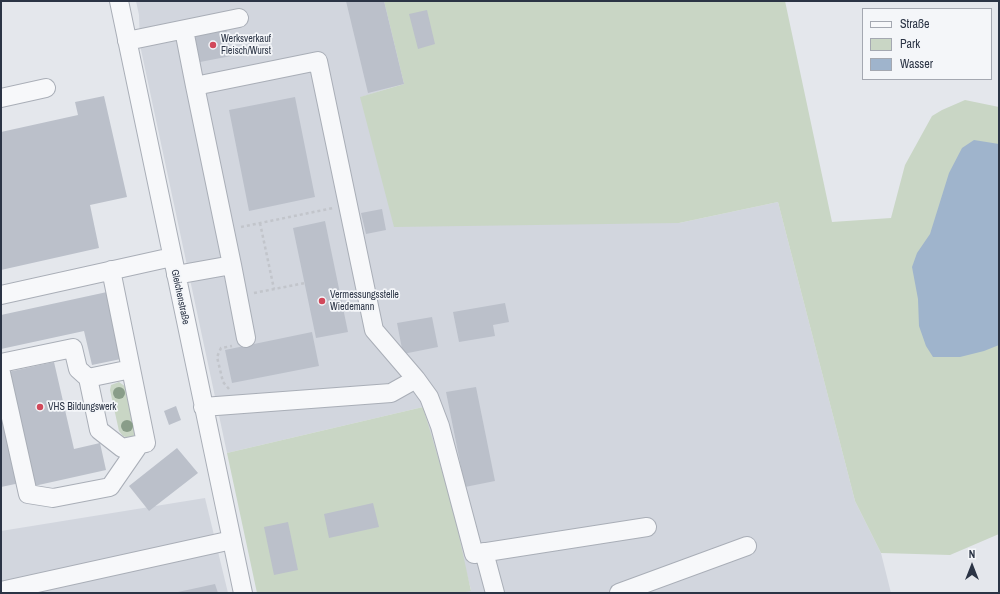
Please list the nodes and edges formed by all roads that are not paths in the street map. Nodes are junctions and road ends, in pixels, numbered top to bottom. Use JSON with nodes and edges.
{"nodes":[{"id":1,"x":119,"y":1,"type":"edge"},
{"id":2,"x":239,"y":18,"type":"dead end"},
{"id":3,"x":184,"y":30,"type":"junction"},
{"id":4,"x":127,"y":41,"type":"junction"},
{"id":5,"x":196,"y":86,"type":"junction"},
{"id":6,"x":46,"y":88,"type":"dead end"},
{"id":7,"x":1,"y":98,"type":"edge"},
{"id":8,"x":172,"y":257,"type":"junction"},
{"id":9,"x":232,"y":265,"type":"junction"},
{"id":10,"x":111,"y":270,"type":"junction"},
{"id":11,"x":176,"y":275,"type":"junction"},
{"id":12,"x":1,"y":295,"type":"edge"},
{"id":13,"x":246,"y":338,"type":"road end"},
{"id":14,"x":1,"y":363,"type":"edge"},
{"id":15,"x":131,"y":369,"type":"junction"},
{"id":16,"x":1,"y":373,"type":"edge"},
{"id":17,"x":88,"y":378,"type":"junction"},
{"id":18,"x":416,"y":379,"type":"junction"},
{"id":19,"x":203,"y":407,"type":"junction"},
{"id":20,"x":139,"y":445,"type":"junction"},
{"id":21,"x":647,"y":526,"type":"dead end"},
{"id":22,"x":232,"y":540,"type":"junction"},
{"id":23,"x":746,"y":546,"type":"dead end"},
{"id":24,"x":484,"y":552,"type":"junction"},
{"id":25,"x":1,"y":591,"type":"edge"},
{"id":26,"x":243,"y":593,"type":"edge"},
{"id":27,"x":495,"y":593,"type":"edge"},
{"id":28,"x":619,"y":593,"type":"edge"}],
"edges":[{"from":1,"to":4,"type":"street","name":"Gleichenstraße"},
{"from":2,"to":3,"type":"street"},
{"from":3,"to":4,"type":"street"},
{"from":3,"to":5,"type":"street"},
{"from":4,"to":8,"type":"street","name":"Gleichenstraße"},
{"from":5,"to":9,"type":"street"},
{"from":5,"to":18,"type":"street"},
{"from":6,"to":7,"type":"street"},
{"from":8,"to":10,"type":"street"},
{"from":8,"to":11,"type":"street","name":"Gleichenstraße"},
{"from":9,"to":11,"type":"street"},
{"from":9,"to":13,"type":"street"},
{"from":10,"to":12,"type":"street"},
{"from":10,"to":15,"type":"street"},
{"from":11,"to":19,"type":"street","name":"Gleichenstraße"},
{"from":14,"to":17,"type":"street"},
{"from":15,"to":17,"type":"street"},
{"from":15,"to":20,"type":"street"},
{"from":16,"to":20,"type":"street"},
{"from":17,"to":20,"type":"street"},
{"from":18,"to":19,"type":"street"},
{"from":18,"to":24,"type":"street"},
{"from":19,"to":22,"type":"street","name":"Gleichenstraße"},
{"from":21,"to":24,"type":"street"},
{"from":22,"to":25,"type":"street"},
{"from":22,"to":26,"type":"street","name":"Gleichenstraße"},
{"from":23,"to":28,"type":"street"},
{"from":24,"to":27,"type":"street"}]}
